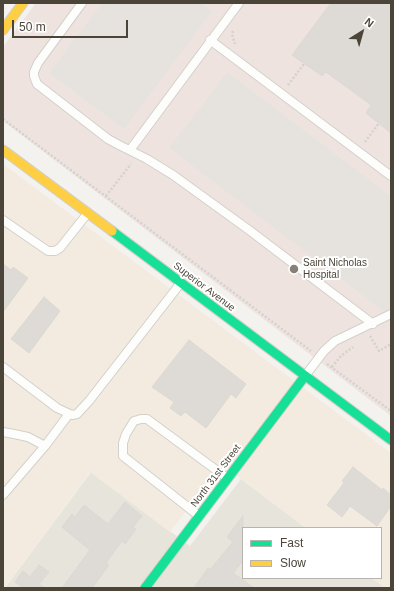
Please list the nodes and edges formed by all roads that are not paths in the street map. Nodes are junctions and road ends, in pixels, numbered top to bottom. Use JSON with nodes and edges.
{"nodes":[{"id":1,"x":23,"y":3,"type":"edge"},
{"id":2,"x":82,"y":3,"type":"edge"},
{"id":3,"x":236,"y":4,"type":"edge"},
{"id":4,"x":3,"y":30,"type":"edge"},
{"id":5,"x":210,"y":40,"type":"junction"},
{"id":6,"x":3,"y":150,"type":"edge"},
{"id":7,"x":130,"y":150,"type":"junction"},
{"id":8,"x":391,"y":176,"type":"edge"},
{"id":9,"x":87,"y":213,"type":"junction"},
{"id":10,"x":3,"y":220,"type":"edge"},
{"id":11,"x":180,"y":283,"type":"junction"},
{"id":12,"x":391,"y":314,"type":"edge"},
{"id":13,"x":373,"y":324,"type":"junction"},
{"id":14,"x":3,"y":367,"type":"edge"},
{"id":15,"x":305,"y":376,"type":"junction"},
{"id":16,"x":69,"y":414,"type":"junction"},
{"id":17,"x":3,"y":432,"type":"edge"},
{"id":18,"x":391,"y":440,"type":"edge"},
{"id":19,"x":45,"y":446,"type":"junction"},
{"id":20,"x":228,"y":479,"type":"junction"},
{"id":21,"x":3,"y":495,"type":"edge"},
{"id":22,"x":199,"y":516,"type":"junction"},
{"id":23,"x":145,"y":588,"type":"edge"}],
"edges":[{"from":1,"to":4,"type":"street"},
{"from":2,"to":7,"type":"lane"},
{"from":3,"to":5,"type":"lane"},
{"from":5,"to":7,"type":"lane"},
{"from":5,"to":8,"type":"lane"},
{"from":6,"to":9,"type":"street","name":"Superior Avenue"},
{"from":7,"to":13,"type":"lane"},
{"from":9,"to":10,"type":"lane"},
{"from":9,"to":11,"type":"street","name":"Superior Avenue"},
{"from":11,"to":15,"type":"street","name":"Superior Avenue"},
{"from":11,"to":16,"type":"lane"},
{"from":12,"to":13,"type":"lane"},
{"from":13,"to":15,"type":"lane"},
{"from":14,"to":16,"type":"lane"},
{"from":15,"to":18,"type":"street","name":"Superior Avenue"},
{"from":15,"to":20,"type":"street","name":"North 31st Street"},
{"from":16,"to":19,"type":"lane"},
{"from":17,"to":19,"type":"lane"},
{"from":19,"to":21,"type":"lane"},
{"from":20,"to":22,"type":"street","name":"North 31st Street"},
{"from":20,"to":22,"type":"lane"},
{"from":22,"to":23,"type":"street","name":"North 31st Street"}]}
